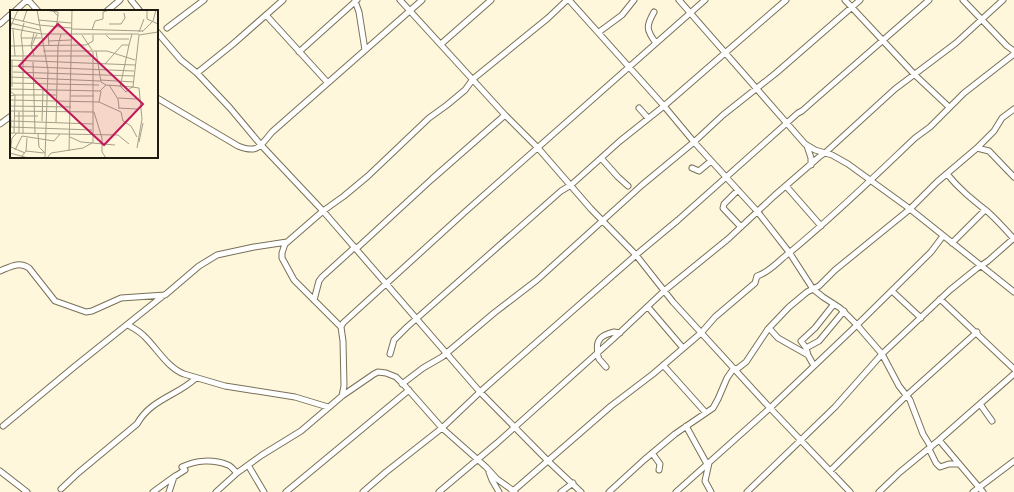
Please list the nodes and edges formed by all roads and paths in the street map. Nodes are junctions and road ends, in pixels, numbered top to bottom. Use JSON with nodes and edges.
{"nodes":[{"id":1,"x":27,"y":0,"type":"edge"},
{"id":2,"x":120,"y":0,"type":"edge"},
{"id":3,"x":131,"y":0,"type":"edge"},
{"id":4,"x":204,"y":0,"type":"edge"},
{"id":5,"x":283,"y":0,"type":"edge"},
{"id":6,"x":400,"y":0,"type":"edge"},
{"id":7,"x":422,"y":0,"type":"edge"},
{"id":8,"x":491,"y":0,"type":"edge"},
{"id":9,"x":568,"y":0,"type":"edge"},
{"id":10,"x":634,"y":0,"type":"edge"},
{"id":11,"x":679,"y":0,"type":"edge"},
{"id":12,"x":705,"y":0,"type":"edge"},
{"id":13,"x":786,"y":0,"type":"edge"},
{"id":14,"x":845,"y":0,"type":"edge"},
{"id":15,"x":860,"y":0,"type":"edge"},
{"id":16,"x":929,"y":0,"type":"edge"},
{"id":17,"x":963,"y":0,"type":"edge"},
{"id":18,"x":1003,"y":0,"type":"edge"},
{"id":19,"x":356,"y":1,"type":"edge"},
{"id":20,"x":852,"y":7,"type":"junction"},
{"id":21,"x":16,"y":10,"type":"edge"},
{"id":22,"x":37,"y":10,"type":"edge"},
{"id":23,"x":108,"y":10,"type":"edge"},
{"id":24,"x":139,"y":10,"type":"edge"},
{"id":25,"x":410,"y":10,"type":"junction"},
{"id":26,"x":654,"y":12,"type":"dead end"},
{"id":27,"x":690,"y":13,"type":"junction"},
{"id":28,"x":10,"y":15,"type":"edge"},
{"id":29,"x":266,"y":15,"type":"junction"},
{"id":30,"x":981,"y":19,"type":"junction"},
{"id":31,"x":0,"y":24,"type":"edge"},
{"id":32,"x":166,"y":28,"type":"dead end"},
{"id":33,"x":599,"y":32,"type":"junction"},
{"id":34,"x":158,"y":33,"type":"edge"},
{"id":35,"x":883,"y":41,"type":"junction"},
{"id":36,"x":656,"y":43,"type":"junction"},
{"id":37,"x":441,"y":44,"type":"junction"},
{"id":38,"x":365,"y":50,"type":"junction"},
{"id":39,"x":299,"y":52,"type":"junction"},
{"id":40,"x":1014,"y":52,"type":"edge"},
{"id":41,"x":725,"y":53,"type":"junction"},
{"id":42,"x":629,"y":67,"type":"junction"},
{"id":43,"x":197,"y":73,"type":"junction"},
{"id":44,"x":915,"y":75,"type":"junction"},
{"id":45,"x":473,"y":79,"type":"junction"},
{"id":46,"x":328,"y":83,"type":"junction"},
{"id":47,"x":756,"y":90,"type":"junction"},
{"id":48,"x":158,"y":99,"type":"edge"},
{"id":49,"x":664,"y":106,"type":"junction"},
{"id":50,"x":949,"y":107,"type":"junction"},
{"id":51,"x":639,"y":108,"type":"dead end"},
{"id":52,"x":1014,"y":109,"type":"edge"},
{"id":53,"x":505,"y":115,"type":"junction"},
{"id":54,"x":10,"y":117,"type":"edge"},
{"id":55,"x":648,"y":118,"type":"junction"},
{"id":56,"x":786,"y":123,"type":"junction"},
{"id":57,"x":0,"y":124,"type":"edge"},
{"id":58,"x":694,"y":142,"type":"junction"},
{"id":59,"x":261,"y":145,"type":"junction"},
{"id":60,"x":807,"y":146,"type":"junction"},
{"id":61,"x":538,"y":148,"type":"junction"},
{"id":62,"x":977,"y":148,"type":"junction"},
{"id":63,"x":826,"y":152,"type":"junction"},
{"id":64,"x":601,"y":158,"type":"junction"},
{"id":65,"x":711,"y":161,"type":"junction"},
{"id":66,"x":811,"y":165,"type":"junction"},
{"id":67,"x":692,"y":168,"type":"dead end"},
{"id":68,"x":947,"y":174,"type":"junction"},
{"id":69,"x":1013,"y":176,"type":"edge"},
{"id":70,"x":726,"y":178,"type":"junction"},
{"id":71,"x":870,"y":181,"type":"junction"},
{"id":72,"x":571,"y":185,"type":"junction"},
{"id":73,"x":628,"y":186,"type":"dead end"},
{"id":74,"x":786,"y":186,"type":"junction"},
{"id":75,"x":738,"y":190,"type":"junction"},
{"id":76,"x":910,"y":209,"type":"junction"},
{"id":77,"x":985,"y":210,"type":"junction"},
{"id":78,"x":323,"y":211,"type":"junction"},
{"id":79,"x":758,"y":211,"type":"junction"},
{"id":80,"x":602,"y":221,"type":"junction"},
{"id":81,"x":821,"y":226,"type":"junction"},
{"id":82,"x":740,"y":227,"type":"junction"},
{"id":83,"x":943,"y":236,"type":"junction"},
{"id":84,"x":1014,"y":238,"type":"edge"},
{"id":85,"x":287,"y":242,"type":"junction"},
{"id":86,"x":952,"y":243,"type":"junction"},
{"id":87,"x":355,"y":248,"type":"junction"},
{"id":88,"x":789,"y":252,"type":"junction"},
{"id":89,"x":636,"y":255,"type":"junction"},
{"id":90,"x":980,"y":266,"type":"junction"},
{"id":91,"x":0,"y":271,"type":"edge"},
{"id":92,"x":386,"y":285,"type":"junction"},
{"id":93,"x":813,"y":289,"type":"junction"},
{"id":94,"x":664,"y":290,"type":"junction"},
{"id":95,"x":892,"y":291,"type":"junction"},
{"id":96,"x":1014,"y":292,"type":"edge"},
{"id":97,"x":165,"y":295,"type":"junction"},
{"id":98,"x":940,"y":299,"type":"junction"},
{"id":99,"x":314,"y":300,"type":"junction"},
{"id":100,"x":834,"y":304,"type":"junction"},
{"id":101,"x":648,"y":307,"type":"junction"},
{"id":102,"x":844,"y":311,"type":"junction"},
{"id":103,"x":417,"y":318,"type":"junction"},
{"id":104,"x":921,"y":318,"type":"junction"},
{"id":105,"x":128,"y":325,"type":"junction"},
{"id":106,"x":857,"y":325,"type":"junction"},
{"id":107,"x":341,"y":327,"type":"junction"},
{"id":108,"x":769,"y":328,"type":"junction"},
{"id":109,"x":977,"y":332,"type":"junction"},
{"id":110,"x":620,"y":333,"type":"junction"},
{"id":111,"x":701,"y":333,"type":"junction"},
{"id":112,"x":683,"y":348,"type":"junction"},
{"id":113,"x":806,"y":348,"type":"junction"},
{"id":114,"x":447,"y":353,"type":"junction"},
{"id":115,"x":597,"y":353,"type":"junction"},
{"id":116,"x":390,"y":354,"type":"dead end"},
{"id":117,"x":882,"y":354,"type":"junction"},
{"id":118,"x":808,"y":355,"type":"junction"},
{"id":119,"x":663,"y":365,"type":"junction"},
{"id":120,"x":814,"y":366,"type":"junction"},
{"id":121,"x":606,"y":367,"type":"dead end"},
{"id":122,"x":734,"y":368,"type":"junction"},
{"id":123,"x":1014,"y":368,"type":"edge"},
{"id":124,"x":1014,"y":374,"type":"edge"},
{"id":125,"x":196,"y":378,"type":"junction"},
{"id":126,"x":402,"y":384,"type":"junction"},
{"id":127,"x":408,"y":390,"type":"junction"},
{"id":128,"x":480,"y":392,"type":"junction"},
{"id":129,"x":342,"y":396,"type":"junction"},
{"id":130,"x":906,"y":396,"type":"junction"},
{"id":131,"x":980,"y":404,"type":"junction"},
{"id":132,"x":328,"y":407,"type":"junction"},
{"id":133,"x":770,"y":408,"type":"junction"},
{"id":134,"x":706,"y":413,"type":"junction"},
{"id":135,"x":992,"y":421,"type":"dead end"},
{"id":136,"x":2,"y":426,"type":"dead end"},
{"id":137,"x":686,"y":426,"type":"junction"},
{"id":138,"x":515,"y":427,"type":"junction"},
{"id":139,"x":442,"y":428,"type":"junction"},
{"id":140,"x":939,"y":440,"type":"junction"},
{"id":141,"x":800,"y":441,"type":"junction"},
{"id":142,"x":930,"y":448,"type":"junction"},
{"id":143,"x":652,"y":453,"type":"junction"},
{"id":144,"x":477,"y":460,"type":"junction"},
{"id":145,"x":547,"y":460,"type":"junction"},
{"id":146,"x":708,"y":464,"type":"junction"},
{"id":147,"x":959,"y":464,"type":"junction"},
{"id":148,"x":1013,"y":464,"type":"edge"},
{"id":149,"x":248,"y":465,"type":"junction"},
{"id":150,"x":488,"y":469,"type":"junction"},
{"id":151,"x":185,"y":470,"type":"junction"},
{"id":152,"x":659,"y":470,"type":"dead end"},
{"id":153,"x":0,"y":471,"type":"edge"},
{"id":154,"x":830,"y":471,"type":"junction"},
{"id":155,"x":238,"y":473,"type":"junction"},
{"id":156,"x":573,"y":483,"type":"junction"},
{"id":157,"x":978,"y":487,"type":"junction"},
{"id":158,"x":61,"y":489,"type":"dead end"},
{"id":159,"x":27,"y":492,"type":"edge"},
{"id":160,"x":153,"y":492,"type":"edge"},
{"id":161,"x":169,"y":492,"type":"edge"},
{"id":162,"x":216,"y":492,"type":"edge"},
{"id":163,"x":264,"y":492,"type":"edge"},
{"id":164,"x":286,"y":492,"type":"edge"},
{"id":165,"x":363,"y":492,"type":"edge"},
{"id":166,"x":439,"y":492,"type":"edge"},
{"id":167,"x":499,"y":492,"type":"edge"},
{"id":168,"x":513,"y":492,"type":"edge"},
{"id":169,"x":561,"y":492,"type":"edge"},
{"id":170,"x":581,"y":492,"type":"edge"},
{"id":171,"x":609,"y":492,"type":"edge"},
{"id":172,"x":676,"y":492,"type":"edge"},
{"id":173,"x":711,"y":492,"type":"edge"},
{"id":174,"x":747,"y":492,"type":"edge"},
{"id":175,"x":850,"y":492,"type":"edge"},
{"id":176,"x":879,"y":492,"type":"edge"},
{"id":177,"x":973,"y":492,"type":"edge"},
{"id":178,"x":983,"y":492,"type":"edge"}],
"edges":[{"from":1,"to":21,"type":"street"},
{"from":1,"to":22,"type":"street"},
{"from":2,"to":23,"type":"street"},
{"from":3,"to":24,"type":"street"},
{"from":4,"to":32,"type":"street"},
{"from":5,"to":29,"type":"street"},
{"from":6,"to":25,"type":"street"},
{"from":7,"to":25,"type":"street"},
{"from":8,"to":37,"type":"street"},
{"from":9,"to":33,"type":"street"},
{"from":9,"to":45,"type":"street"},
{"from":10,"to":33,"type":"street"},
{"from":11,"to":27,"type":"street"},
{"from":12,"to":27,"type":"street"},
{"from":13,"to":41,"type":"street"},
{"from":14,"to":20,"type":"street"},
{"from":15,"to":20,"type":"street"},
{"from":16,"to":35,"type":"street"},
{"from":17,"to":30,"type":"street"},
{"from":18,"to":30,"type":"street"},
{"from":19,"to":38,"type":"street"},
{"from":19,"to":39,"type":"street"},
{"from":20,"to":35,"type":"street"},
{"from":20,"to":47,"type":"street"},
{"from":25,"to":37,"type":"street"},
{"from":25,"to":38,"type":"street"},
{"from":26,"to":36,"type":"street"},
{"from":27,"to":36,"type":"street"},
{"from":27,"to":41,"type":"street"},
{"from":28,"to":31,"type":"street"},
{"from":29,"to":39,"type":"street"},
{"from":29,"to":43,"type":"street"},
{"from":30,"to":40,"type":"street"},
{"from":30,"to":44,"type":"street"},
{"from":33,"to":42,"type":"street"},
{"from":34,"to":43,"type":"street"},
{"from":35,"to":44,"type":"street"},
{"from":35,"to":56,"type":"street"},
{"from":36,"to":42,"type":"street"},
{"from":37,"to":45,"type":"street"},
{"from":38,"to":46,"type":"street"},
{"from":39,"to":46,"type":"street"},
{"from":40,"to":50,"type":"street"},
{"from":41,"to":47,"type":"street"},
{"from":41,"to":49,"type":"street"},
{"from":42,"to":49,"type":"street"},
{"from":42,"to":61,"type":"street"},
{"from":43,"to":59,"type":"street"},
{"from":44,"to":50,"type":"street"},
{"from":44,"to":63,"type":"street"},
{"from":45,"to":53,"type":"street"},
{"from":45,"to":78,"type":"street"},
{"from":46,"to":59,"type":"street"},
{"from":47,"to":56,"type":"street"},
{"from":47,"to":58,"type":"street"},
{"from":48,"to":59,"type":"street"},
{"from":49,"to":55,"type":"street"},
{"from":49,"to":58,"type":"street"},
{"from":50,"to":71,"type":"street"},
{"from":51,"to":55,"type":"street"},
{"from":52,"to":62,"type":"street"},
{"from":53,"to":61,"type":"street"},
{"from":53,"to":87,"type":"street"},
{"from":54,"to":57,"type":"street"},
{"from":55,"to":64,"type":"street"},
{"from":56,"to":60,"type":"street"},
{"from":56,"to":70,"type":"street"},
{"from":58,"to":65,"type":"street"},
{"from":58,"to":80,"type":"street"},
{"from":59,"to":78,"type":"street"},
{"from":60,"to":63,"type":"street"},
{"from":60,"to":66,"type":"street"},
{"from":61,"to":72,"type":"street"},
{"from":61,"to":92,"type":"street"},
{"from":62,"to":68,"type":"street"},
{"from":62,"to":69,"type":"street"},
{"from":63,"to":66,"type":"street"},
{"from":63,"to":71,"type":"street"},
{"from":64,"to":72,"type":"street"},
{"from":64,"to":73,"type":"street"},
{"from":65,"to":67,"type":"street"},
{"from":65,"to":70,"type":"street"},
{"from":66,"to":74,"type":"street"},
{"from":68,"to":76,"type":"street"},
{"from":68,"to":77,"type":"street"},
{"from":70,"to":75,"type":"street"},
{"from":70,"to":89,"type":"street"},
{"from":71,"to":76,"type":"street"},
{"from":71,"to":81,"type":"street"},
{"from":72,"to":80,"type":"street"},
{"from":72,"to":103,"type":"street"},
{"from":74,"to":79,"type":"street"},
{"from":74,"to":81,"type":"street"},
{"from":75,"to":79,"type":"street"},
{"from":75,"to":82,"type":"street"},
{"from":76,"to":83,"type":"street"},
{"from":76,"to":93,"type":"street"},
{"from":77,"to":84,"type":"street"},
{"from":77,"to":86,"type":"street"},
{"from":78,"to":85,"type":"street"},
{"from":78,"to":87,"type":"street"},
{"from":79,"to":82,"type":"street"},
{"from":79,"to":88,"type":"street"},
{"from":80,"to":89,"type":"street"},
{"from":80,"to":114,"type":"street"},
{"from":81,"to":88,"type":"street"},
{"from":82,"to":94,"type":"street"},
{"from":83,"to":86,"type":"street"},
{"from":83,"to":95,"type":"street"},
{"from":84,"to":90,"type":"street"},
{"from":85,"to":97,"type":"street"},
{"from":85,"to":99,"type":"street"},
{"from":86,"to":90,"type":"street"},
{"from":87,"to":92,"type":"street"},
{"from":87,"to":99,"type":"street"},
{"from":88,"to":93,"type":"street"},
{"from":88,"to":111,"type":"street"},
{"from":89,"to":94,"type":"street"},
{"from":89,"to":128,"type":"street"},
{"from":90,"to":96,"type":"street"},
{"from":90,"to":98,"type":"street"},
{"from":91,"to":97,"type":"street"},
{"from":92,"to":103,"type":"street"},
{"from":92,"to":107,"type":"street"},
{"from":93,"to":100,"type":"street"},
{"from":93,"to":108,"type":"street"},
{"from":94,"to":101,"type":"street"},
{"from":94,"to":111,"type":"street"},
{"from":95,"to":104,"type":"street"},
{"from":95,"to":106,"type":"street"},
{"from":97,"to":105,"type":"street"},
{"from":98,"to":104,"type":"street"},
{"from":98,"to":109,"type":"street"},
{"from":99,"to":107,"type":"street"},
{"from":100,"to":102,"type":"street"},
{"from":100,"to":113,"type":"street"},
{"from":101,"to":110,"type":"street"},
{"from":101,"to":112,"type":"street"},
{"from":102,"to":106,"type":"street"},
{"from":102,"to":113,"type":"street"},
{"from":103,"to":114,"type":"street"},
{"from":103,"to":116,"type":"street"},
{"from":104,"to":117,"type":"street"},
{"from":105,"to":125,"type":"street"},
{"from":105,"to":136,"type":"street"},
{"from":106,"to":117,"type":"street"},
{"from":106,"to":120,"type":"street"},
{"from":107,"to":129,"type":"street"},
{"from":108,"to":118,"type":"street"},
{"from":108,"to":122,"type":"street"},
{"from":109,"to":123,"type":"street"},
{"from":109,"to":130,"type":"street"},
{"from":110,"to":115,"type":"street"},
{"from":110,"to":115,"type":"street"},
{"from":111,"to":112,"type":"street"},
{"from":111,"to":122,"type":"street"},
{"from":112,"to":119,"type":"street"},
{"from":113,"to":118,"type":"street"},
{"from":114,"to":126,"type":"street"},
{"from":114,"to":128,"type":"street"},
{"from":115,"to":121,"type":"street"},
{"from":115,"to":138,"type":"street"},
{"from":117,"to":130,"type":"street"},
{"from":117,"to":141,"type":"street"},
{"from":118,"to":120,"type":"street"},
{"from":119,"to":134,"type":"street"},
{"from":119,"to":145,"type":"street"},
{"from":120,"to":133,"type":"street"},
{"from":122,"to":133,"type":"street"},
{"from":122,"to":134,"type":"street"},
{"from":124,"to":131,"type":"street"},
{"from":125,"to":132,"type":"street"},
{"from":125,"to":158,"type":"street"},
{"from":126,"to":127,"type":"street"},
{"from":126,"to":129,"type":"street"},
{"from":127,"to":139,"type":"street"},
{"from":127,"to":164,"type":"street"},
{"from":128,"to":138,"type":"street"},
{"from":128,"to":139,"type":"street"},
{"from":129,"to":132,"type":"street"},
{"from":130,"to":142,"type":"street"},
{"from":130,"to":154,"type":"street"},
{"from":131,"to":135,"type":"street"},
{"from":131,"to":140,"type":"street"},
{"from":132,"to":149,"type":"street"},
{"from":133,"to":141,"type":"street"},
{"from":133,"to":146,"type":"street"},
{"from":134,"to":137,"type":"street"},
{"from":137,"to":143,"type":"street"},
{"from":137,"to":146,"type":"street"},
{"from":138,"to":144,"type":"street"},
{"from":138,"to":145,"type":"street"},
{"from":139,"to":144,"type":"street"},
{"from":139,"to":165,"type":"street"},
{"from":140,"to":142,"type":"street"},
{"from":140,"to":147,"type":"street"},
{"from":141,"to":154,"type":"street"},
{"from":141,"to":174,"type":"street"},
{"from":142,"to":147,"type":"street"},
{"from":142,"to":176,"type":"street"},
{"from":143,"to":152,"type":"street"},
{"from":143,"to":171,"type":"street"},
{"from":144,"to":150,"type":"street"},
{"from":144,"to":166,"type":"street"},
{"from":145,"to":156,"type":"street"},
{"from":145,"to":168,"type":"street"},
{"from":146,"to":172,"type":"street"},
{"from":146,"to":173,"type":"street"},
{"from":147,"to":157,"type":"street"},
{"from":148,"to":157,"type":"street"},
{"from":149,"to":155,"type":"street"},
{"from":149,"to":163,"type":"street"},
{"from":150,"to":167,"type":"street"},
{"from":150,"to":168,"type":"street"},
{"from":151,"to":155,"type":"street"},
{"from":151,"to":160,"type":"street"},
{"from":151,"to":161,"type":"street"},
{"from":153,"to":159,"type":"street"},
{"from":154,"to":175,"type":"street"},
{"from":155,"to":162,"type":"street"},
{"from":156,"to":169,"type":"street"},
{"from":156,"to":170,"type":"street"},
{"from":157,"to":177,"type":"street"},
{"from":157,"to":178,"type":"street"}]}
